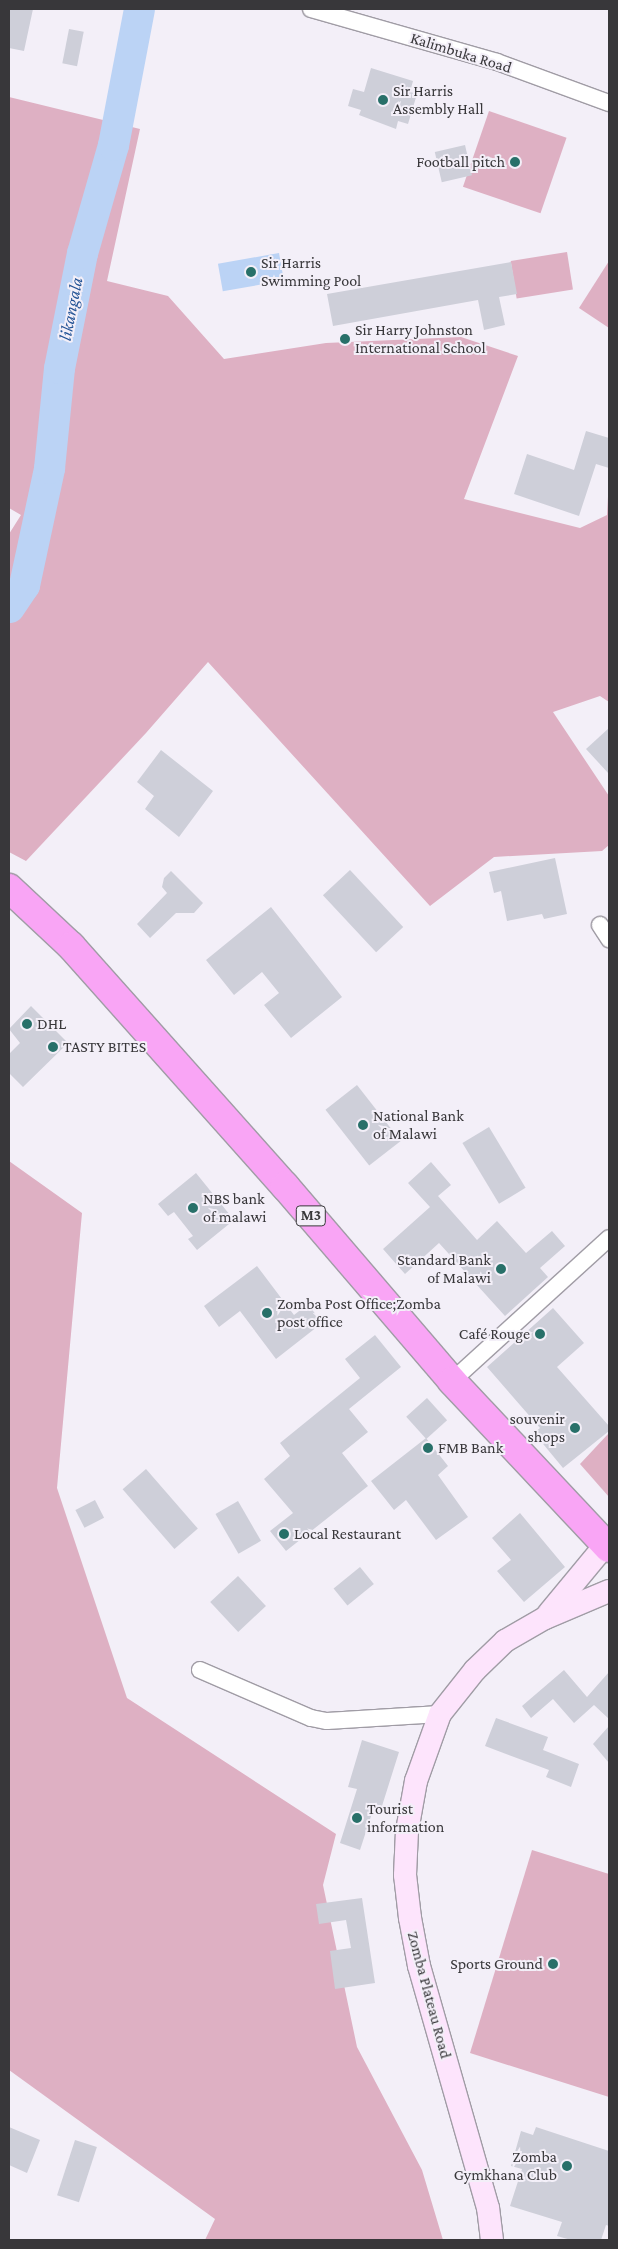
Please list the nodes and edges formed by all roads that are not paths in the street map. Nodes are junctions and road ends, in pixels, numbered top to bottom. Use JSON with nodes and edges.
{"nodes":[{"id":1,"x":311,"y":9,"type":"edge"},
{"id":2,"x":609,"y":103,"type":"edge"},
{"id":3,"x":9,"y":888,"type":"edge"},
{"id":4,"x":600,"y":925,"type":"dead end"},
{"id":5,"x":609,"y":939,"type":"edge"},
{"id":6,"x":609,"y":1238,"type":"edge"},
{"id":7,"x":452,"y":1381,"type":"junction"},
{"id":8,"x":608,"y":1546,"type":"edge"},
{"id":9,"x":609,"y":1591,"type":"edge"},
{"id":10,"x":545,"y":1618,"type":"junction"},
{"id":11,"x":200,"y":1670,"type":"dead end"},
{"id":12,"x":440,"y":1714,"type":"junction"},
{"id":13,"x":492,"y":2240,"type":"edge"}],
"edges":[{"from":1,"to":2,"type":"street","name":"Kalimbuka Road"},
{"from":3,"to":7,"type":"highway","number":"M3"},
{"from":4,"to":5,"type":"street"},
{"from":6,"to":7,"type":"street"},
{"from":7,"to":8,"type":"highway","number":"M3"},
{"from":8,"to":10,"type":"street","name":"Zomba Plateau Road"},
{"from":9,"to":10,"type":"street","name":"Zomba Plateau Road"},
{"from":10,"to":12,"type":"street","name":"Zomba Plateau Road"},
{"from":11,"to":12,"type":"street"},
{"from":12,"to":13,"type":"street","name":"Zomba Plateau Road"}]}
